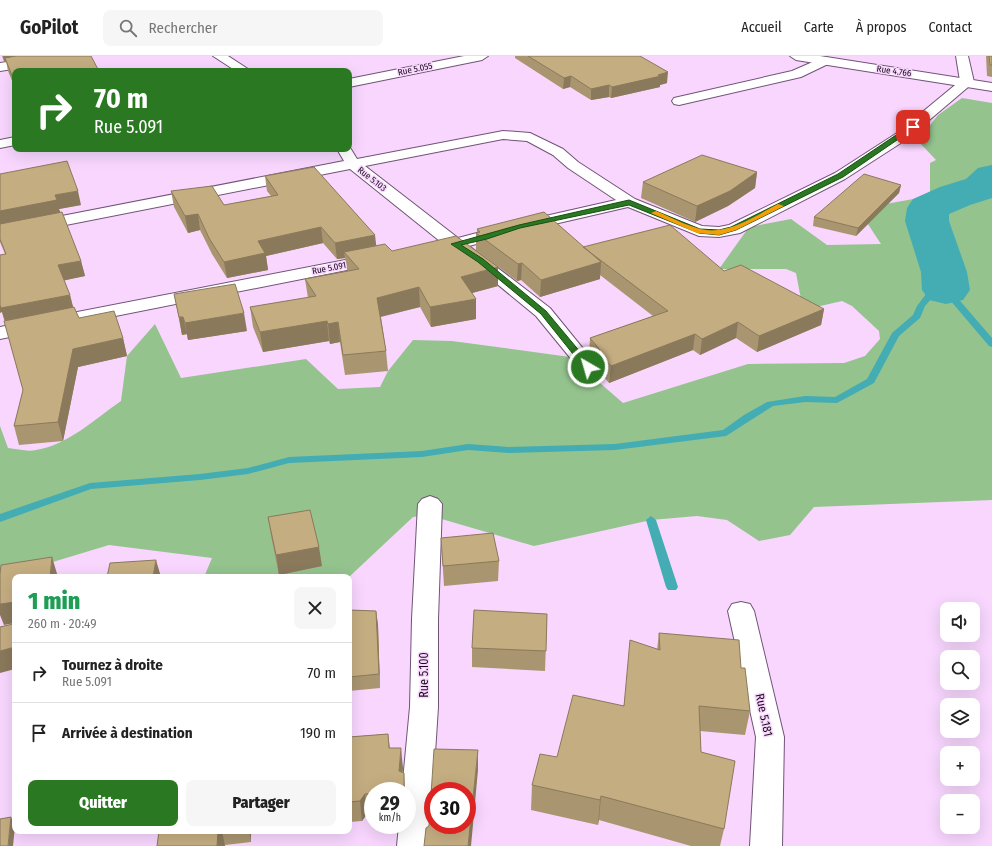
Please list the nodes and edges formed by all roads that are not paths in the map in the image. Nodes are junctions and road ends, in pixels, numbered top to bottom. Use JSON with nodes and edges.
{"nodes":[{"id":1,"x":72,"y":56,"type":"edge"},
{"id":2,"x":219,"y":56,"type":"edge"},
{"id":3,"x":482,"y":56,"type":"edge"},
{"id":4,"x":796,"y":56,"type":"edge"},
{"id":5,"x":962,"y":56,"type":"edge"},
{"id":6,"x":824,"y":61,"type":"junction"},
{"id":7,"x":0,"y":67,"type":"edge"},
{"id":8,"x":240,"y":68,"type":"edge"},
{"id":9,"x":352,"y":82,"type":"edge"},
{"id":10,"x":967,"y":82,"type":"junction"},
{"id":11,"x":992,"y":87,"type":"edge"},
{"id":12,"x":679,"y":102,"type":"dead end"},
{"id":13,"x":12,"y":142,"type":"edge"},
{"id":14,"x":0,"y":144,"type":"edge"},
{"id":15,"x":346,"y":152,"type":"edge"},
{"id":16,"x":353,"y":164,"type":"junction"},
{"id":17,"x":629,"y":202,"type":"junction"},
{"id":18,"x":0,"y":233,"type":"edge"},
{"id":19,"x":455,"y":244,"type":"junction"},
{"id":20,"x":417,"y":251,"type":"edge"},
{"id":21,"x":394,"y":255,"type":"edge"},
{"id":22,"x":0,"y":333,"type":"edge"},
{"id":23,"x":588,"y":367,"type":"dead end"},
{"id":24,"x":430,"y":504,"type":"dead end"},
{"id":25,"x":740,"y":611,"type":"dead end"},
{"id":26,"x":413,"y":846,"type":"edge"},
{"id":27,"x":766,"y":846,"type":"edge"}],
"edges":[{"from":1,"to":7,"type":"street"},
{"from":2,"to":8,"type":"street"},
{"from":3,"to":9,"type":"street","name":"Rue 5.055"},
{"from":4,"to":6,"type":"street","name":"Rue 4.766"},
{"from":5,"to":10,"type":"street"},
{"from":6,"to":10,"type":"street","name":"Rue 4.766"},
{"from":6,"to":12,"type":"street"},
{"from":10,"to":11,"type":"street","name":"Rue 4.766"},
{"from":10,"to":17,"type":"street"},
{"from":13,"to":14,"type":"street"},
{"from":15,"to":16,"type":"street"},
{"from":16,"to":17,"type":"street"},
{"from":16,"to":18,"type":"street","name":"Rue 5.103"},
{"from":16,"to":19,"type":"street","name":"Rue 5.103"},
{"from":17,"to":19,"type":"street"},
{"from":19,"to":20,"type":"street"},
{"from":19,"to":23,"type":"street","name":"Rue 5.103"},
{"from":21,"to":22,"type":"street","name":"Rue 5.091"},
{"from":24,"to":26,"type":"street","name":"Rue 5.100"},
{"from":25,"to":27,"type":"street","name":"Rue 5.181"}]}
